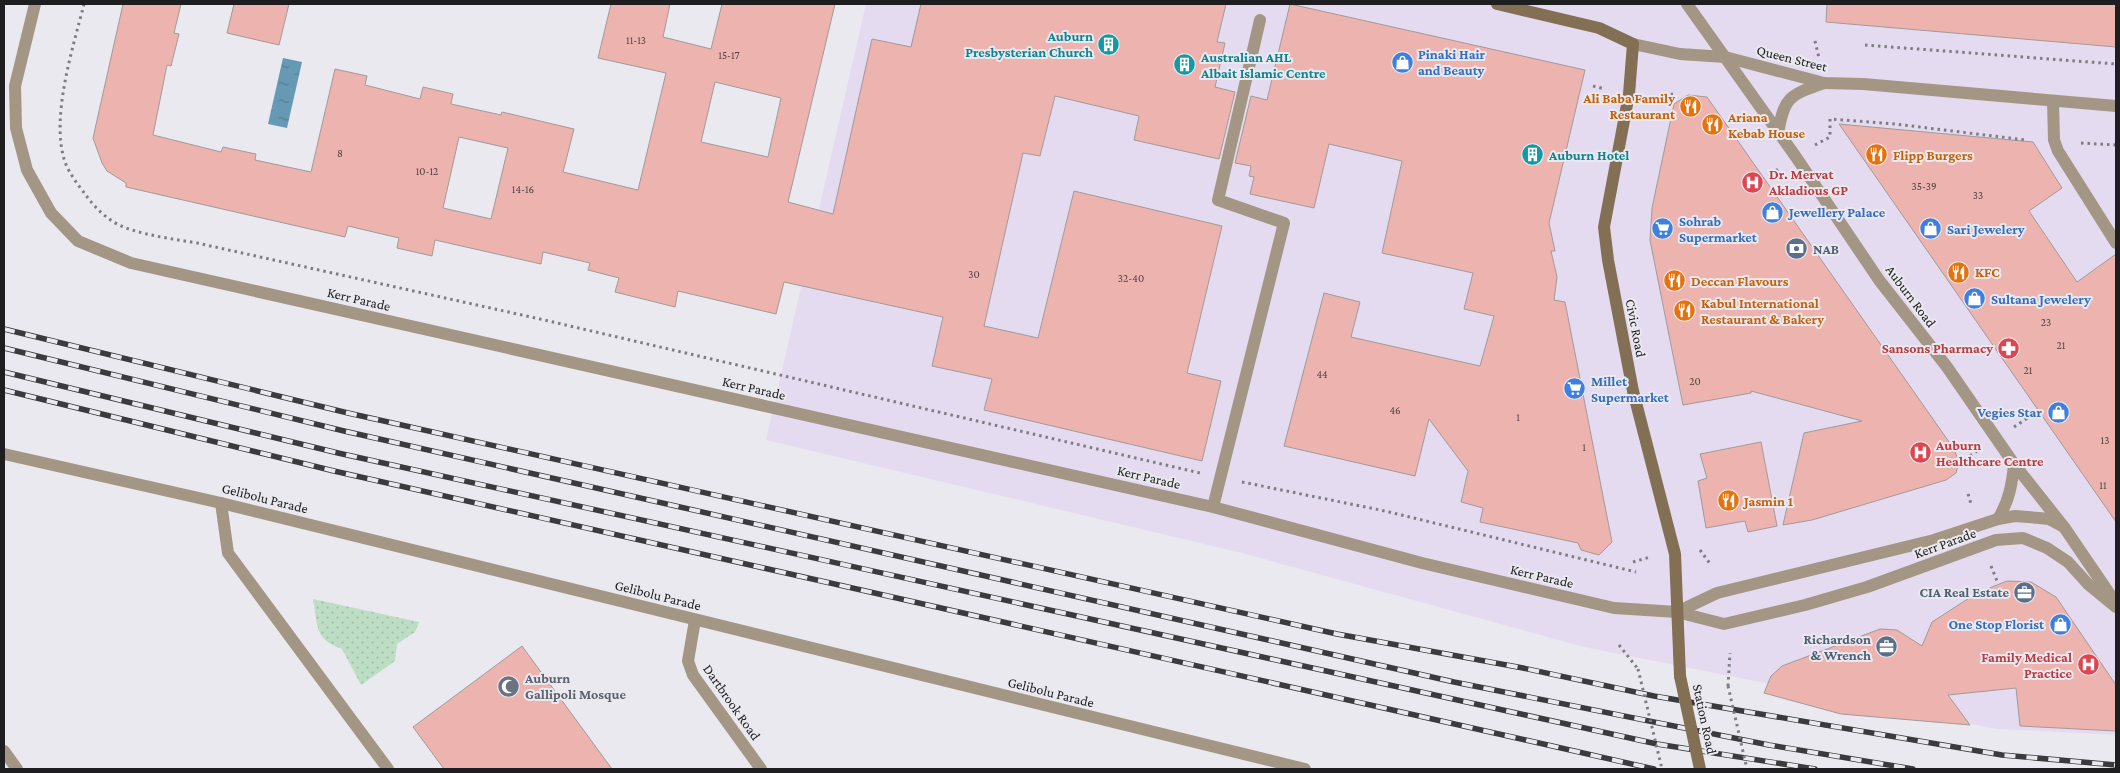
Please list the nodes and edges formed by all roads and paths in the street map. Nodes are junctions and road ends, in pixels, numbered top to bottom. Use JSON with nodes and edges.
{"nodes":[{"id":1,"x":35,"y":4,"type":"edge"},
{"id":2,"x":84,"y":4,"type":"edge"},
{"id":3,"x":1497,"y":4,"type":"edge"},
{"id":4,"x":1687,"y":4,"type":"edge"},
{"id":5,"x":1260,"y":20,"type":"dead end"},
{"id":6,"x":1815,"y":41,"type":"dead end"},
{"id":7,"x":1633,"y":44,"type":"junction"},
{"id":8,"x":1866,"y":45,"type":"dead end"},
{"id":9,"x":1725,"y":57,"type":"junction"},
{"id":10,"x":1819,"y":58,"type":"dead end"},
{"id":11,"x":2116,"y":64,"type":"edge"},
{"id":12,"x":1824,"y":83,"type":"junction"},
{"id":13,"x":1593,"y":86,"type":"dead end"},
{"id":14,"x":1605,"y":89,"type":"dead end"},
{"id":15,"x":1673,"y":94,"type":"dead end"},
{"id":16,"x":1652,"y":99,"type":"dead end"},
{"id":17,"x":2053,"y":101,"type":"junction"},
{"id":18,"x":2116,"y":106,"type":"edge"},
{"id":19,"x":1778,"y":134,"type":"junction"},
{"id":20,"x":2026,"y":140,"type":"dead end"},
{"id":21,"x":2081,"y":143,"type":"dead end"},
{"id":22,"x":2116,"y":145,"type":"edge"},
{"id":23,"x":1810,"y":147,"type":"dead end"},
{"id":24,"x":1779,"y":169,"type":"dead end"},
{"id":25,"x":1771,"y":175,"type":"dead end"},
{"id":26,"x":2116,"y":243,"type":"edge"},
{"id":27,"x":2029,"y":417,"type":"dead end"},
{"id":28,"x":2011,"y":429,"type":"dead end"},
{"id":29,"x":1980,"y":450,"type":"dead end"},
{"id":30,"x":4,"y":454,"type":"edge"},
{"id":31,"x":1970,"y":456,"type":"dead end"},
{"id":32,"x":2014,"y":464,"type":"junction"},
{"id":33,"x":1220,"y":478,"type":"junction"},
{"id":34,"x":1968,"y":494,"type":"dead end"},
{"id":35,"x":221,"y":503,"type":"junction"},
{"id":36,"x":1971,"y":504,"type":"dead end"},
{"id":37,"x":1213,"y":507,"type":"junction"},
{"id":38,"x":1998,"y":519,"type":"junction"},
{"id":39,"x":2064,"y":527,"type":"junction"},
{"id":40,"x":1700,"y":550,"type":"dead end"},
{"id":41,"x":1650,"y":558,"type":"dead end"},
{"id":42,"x":1633,"y":562,"type":"dead end"},
{"id":43,"x":1711,"y":565,"type":"dead end"},
{"id":44,"x":1991,"y":565,"type":"dead end"},
{"id":45,"x":1636,"y":572,"type":"dead end"},
{"id":46,"x":1996,"y":581,"type":"dead end"},
{"id":47,"x":2116,"y":603,"type":"edge"},
{"id":48,"x":2116,"y":607,"type":"edge"},
{"id":49,"x":1677,"y":612,"type":"junction"},
{"id":50,"x":695,"y":620,"type":"junction"},
{"id":51,"x":1619,"y":646,"type":"dead end"},
{"id":52,"x":1730,"y":653,"type":"dead end"},
{"id":53,"x":1680,"y":676,"type":"joint"},
{"id":54,"x":4,"y":751,"type":"edge"},
{"id":55,"x":17,"y":769,"type":"edge"},
{"id":56,"x":388,"y":769,"type":"edge"},
{"id":57,"x":761,"y":769,"type":"edge"},
{"id":58,"x":1305,"y":769,"type":"edge"},
{"id":59,"x":1662,"y":769,"type":"edge"},
{"id":60,"x":1700,"y":769,"type":"edge"},
{"id":61,"x":1747,"y":769,"type":"edge"}],
"edges":[{"from":1,"to":37,"type":"street","name":"Kerr Parade"},
{"from":2,"to":33,"type":"path","name":"Kerr Parade"},
{"from":3,"to":7,"type":"street","name":"Queen Street"},
{"from":4,"to":9,"type":"street","name":"Auburn Road"},
{"from":5,"to":33,"type":"street"},
{"from":6,"to":10,"type":"path"},
{"from":7,"to":9,"type":"street","name":"Queen Street"},
{"from":7,"to":49,"type":"street","name":"Civic Road"},
{"from":8,"to":11,"type":"path"},
{"from":9,"to":12,"type":"street","name":"Queen Street"},
{"from":9,"to":19,"type":"street","name":"Auburn Road"},
{"from":12,"to":17,"type":"street","name":"Queen Street"},
{"from":12,"to":19,"type":"street"},
{"from":13,"to":14,"type":"path"},
{"from":15,"to":16,"type":"path"},
{"from":17,"to":18,"type":"street","name":"Queen Street"},
{"from":17,"to":26,"type":"street"},
{"from":19,"to":32,"type":"street","name":"Auburn Road"},
{"from":20,"to":23,"type":"path"},
{"from":21,"to":22,"type":"path"},
{"from":24,"to":25,"type":"path"},
{"from":27,"to":28,"type":"path"},
{"from":29,"to":31,"type":"path"},
{"from":30,"to":35,"type":"street","name":"Gelibolu Parade"},
{"from":32,"to":38,"type":"street"},
{"from":32,"to":39,"type":"street","name":"Auburn Road"},
{"from":33,"to":37,"type":"street"},
{"from":33,"to":45,"type":"path","name":"Kerr Parade"},
{"from":34,"to":36,"type":"path"},
{"from":35,"to":50,"type":"street","name":"Gelibolu Parade"},
{"from":35,"to":56,"type":"street"},
{"from":37,"to":49,"type":"street","name":"Kerr Parade"},
{"from":38,"to":39,"type":"street","name":"Kerr Parade"},
{"from":38,"to":49,"type":"street","name":"Kerr Parade"},
{"from":39,"to":47,"type":"street","name":"Auburn Road"},
{"from":40,"to":43,"type":"path"},
{"from":41,"to":42,"type":"path"},
{"from":44,"to":46,"type":"path"},
{"from":48,"to":49,"type":"street","name":"Kerr Parade"},
{"from":49,"to":53,"type":"street","name":"Civic Road"},
{"from":50,"to":57,"type":"street","name":"Dartbrook Road"},
{"from":50,"to":58,"type":"street","name":"Gelibolu Parade"},
{"from":51,"to":59,"type":"path","bridge":true},
{"from":52,"to":61,"type":"path","bridge":true},
{"from":53,"to":60,"type":"street","name":"Station Road","bridge":true},
{"from":54,"to":55,"type":"street"}]}
